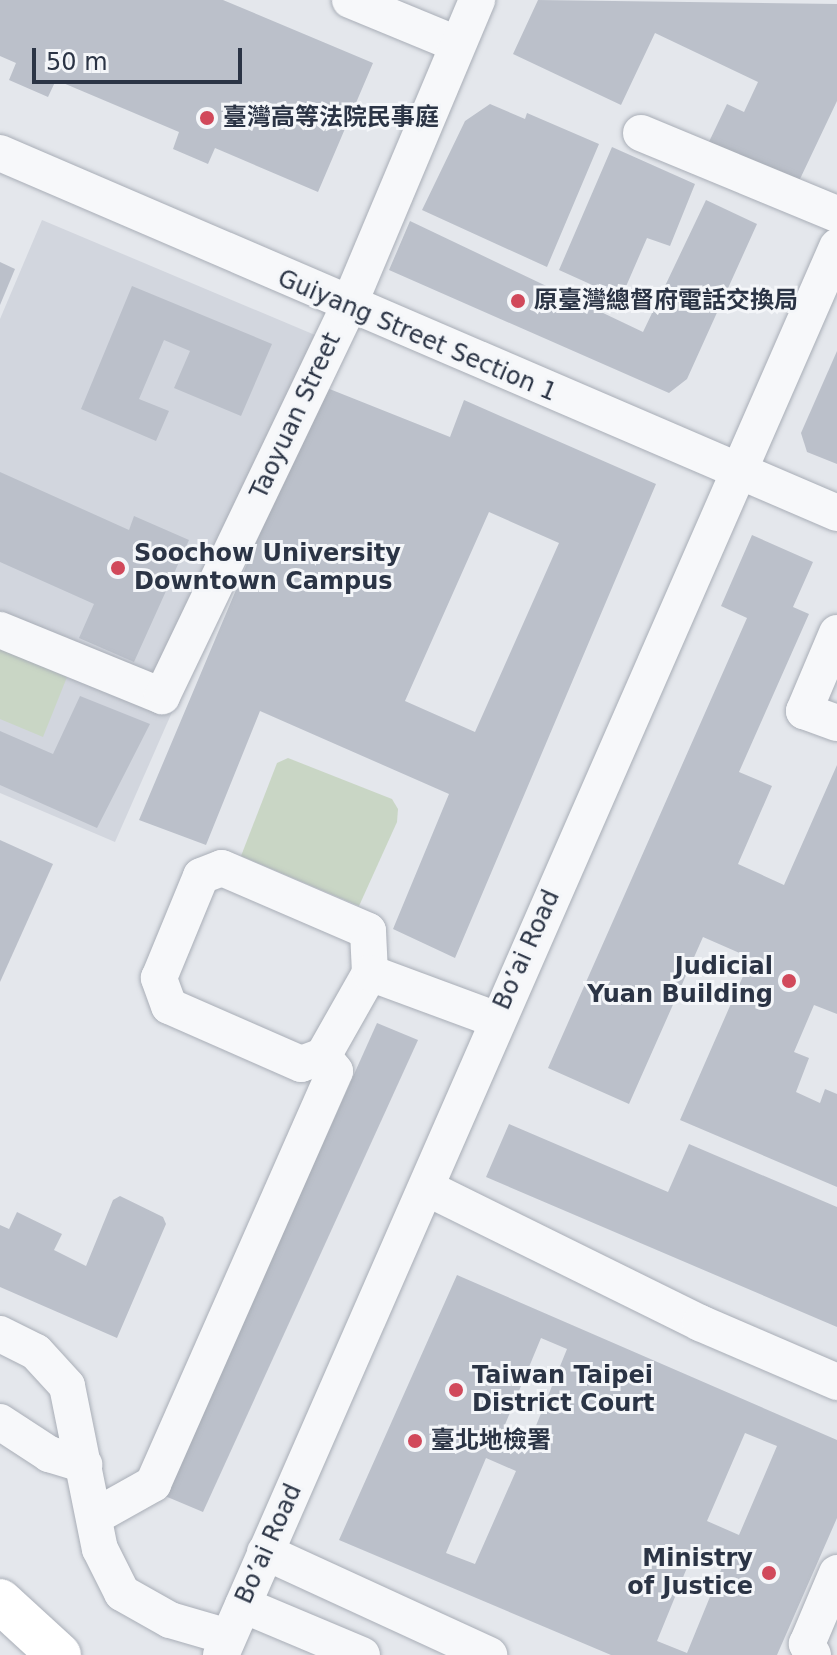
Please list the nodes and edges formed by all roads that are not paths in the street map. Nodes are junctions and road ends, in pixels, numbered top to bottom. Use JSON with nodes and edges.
{"nodes":[{"id":1,"x":350,"y":0,"type":"edge"},
{"id":2,"x":477,"y":0,"type":"edge"},
{"id":3,"x":457,"y":44,"type":"junction"},
{"id":4,"x":641,"y":133,"type":"dead end"},
{"id":5,"x":0,"y":153,"type":"edge"},
{"id":6,"x":837,"y":214,"type":"edge"},
{"id":7,"x":837,"y":247,"type":"edge"},
{"id":8,"x":348,"y":307,"type":"junction"},
{"id":9,"x":737,"y":469,"type":"junction"},
{"id":10,"x":837,"y":513,"type":"edge"},
{"id":11,"x":0,"y":630,"type":"edge"},
{"id":12,"x":837,"y":633,"type":"edge"},
{"id":13,"x":837,"y":723,"type":"edge"},
{"id":14,"x":370,"y":973,"type":"junction"},
{"id":15,"x":497,"y":1020,"type":"junction"},
{"id":16,"x":323,"y":1056,"type":"junction"},
{"id":17,"x":427,"y":1188,"type":"junction"},
{"id":18,"x":0,"y":1334,"type":"edge"},
{"id":19,"x":837,"y":1382,"type":"edge"},
{"id":20,"x":0,"y":1422,"type":"edge"},
{"id":21,"x":84,"y":1465,"type":"junction"},
{"id":22,"x":94,"y":1517,"type":"junction"},
{"id":23,"x":265,"y":1552,"type":"junction"},
{"id":24,"x":837,"y":1573,"type":"edge"},
{"id":25,"x":0,"y":1601,"type":"edge"},
{"id":26,"x":243,"y":1605,"type":"junction"},
{"id":27,"x":224,"y":1646,"type":"edge"},
{"id":28,"x":59,"y":1655,"type":"edge"},
{"id":29,"x":362,"y":1655,"type":"edge"},
{"id":30,"x":489,"y":1655,"type":"edge"},
{"id":31,"x":813,"y":1655,"type":"edge"}],
"edges":[{"from":1,"to":3,"type":"street"},
{"from":2,"to":3,"type":"street","name":"Taoyuan Street"},
{"from":3,"to":8,"type":"street","name":"Taoyuan Street"},
{"from":4,"to":6,"type":"street"},
{"from":5,"to":8,"type":"street","name":"Guiyang Street Section 1"},
{"from":7,"to":9,"type":"street","name":"Bo’ai Road"},
{"from":8,"to":9,"type":"street","name":"Guiyang Street Section 1"},
{"from":8,"to":11,"type":"street","name":"Taoyuan Street"},
{"from":9,"to":10,"type":"street","name":"Guiyang Street Section 1"},
{"from":9,"to":15,"type":"street","name":"Bo’ai Road"},
{"from":12,"to":13,"type":"street"},
{"from":14,"to":15,"type":"street"},
{"from":14,"to":16,"type":"street"},
{"from":14,"to":16,"type":"street"},
{"from":15,"to":17,"type":"street","name":"Bo’ai Road"},
{"from":16,"to":22,"type":"street"},
{"from":17,"to":19,"type":"street"},
{"from":17,"to":23,"type":"street","name":"Bo’ai Road"},
{"from":18,"to":21,"type":"street"},
{"from":20,"to":21,"type":"street"},
{"from":21,"to":22,"type":"street"},
{"from":22,"to":27,"type":"street"},
{"from":23,"to":26,"type":"street","name":"Bo’ai Road"},
{"from":23,"to":30,"type":"street"},
{"from":24,"to":31,"type":"street"},
{"from":25,"to":28,"type":"main road"},
{"from":26,"to":27,"type":"street","name":"Bo’ai Road"},
{"from":26,"to":29,"type":"street"}]}
